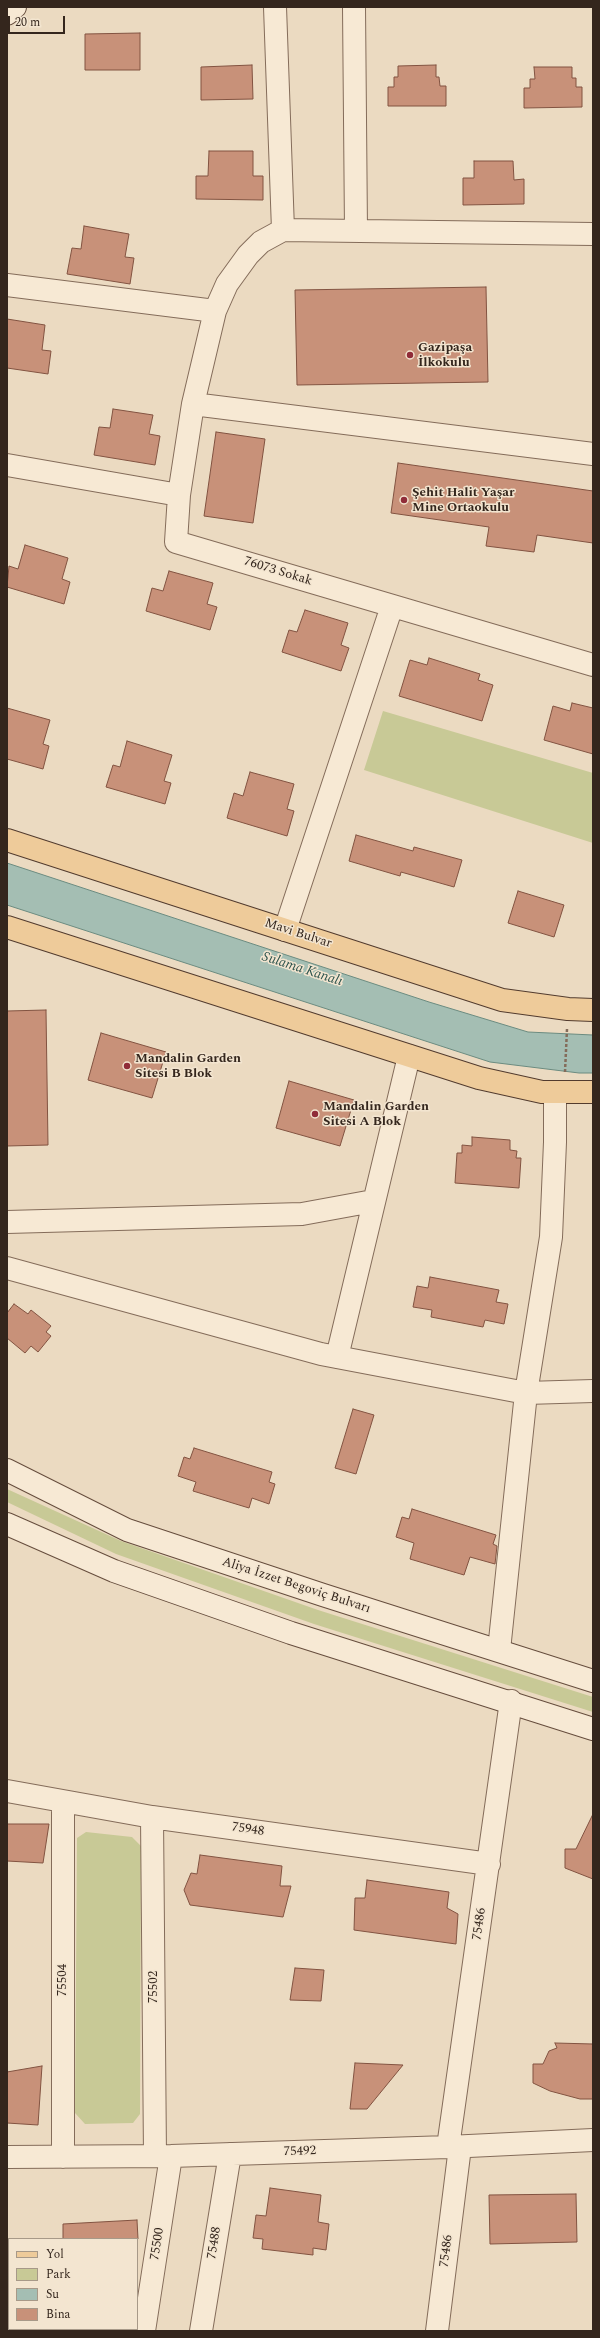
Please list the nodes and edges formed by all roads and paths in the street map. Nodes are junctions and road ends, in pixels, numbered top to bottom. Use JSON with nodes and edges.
{"nodes":[{"id":1,"x":15,"y":7,"type":"edge"},
{"id":2,"x":275,"y":7,"type":"edge"},
{"id":3,"x":354,"y":7,"type":"edge"},
{"id":4,"x":7,"y":14,"type":"edge"},
{"id":5,"x":283,"y":230,"type":"junction"},
{"id":6,"x":356,"y":231,"type":"junction"},
{"id":7,"x":593,"y":234,"type":"edge"},
{"id":8,"x":7,"y":285,"type":"edge"},
{"id":9,"x":215,"y":311,"type":"junction"},
{"id":10,"x":193,"y":404,"type":"junction"},
{"id":11,"x":593,"y":454,"type":"edge"},
{"id":12,"x":7,"y":465,"type":"edge"},
{"id":13,"x":179,"y":495,"type":"junction"},
{"id":14,"x":392,"y":606,"type":"junction"},
{"id":15,"x":593,"y":665,"type":"edge"},
{"id":16,"x":7,"y":840,"type":"edge"},
{"id":17,"x":7,"y":927,"type":"edge"},
{"id":18,"x":285,"y":930,"type":"junction"},
{"id":19,"x":593,"y":1010,"type":"edge"},
{"id":20,"x":567,"y":1028,"type":"dead end"},
{"id":21,"x":409,"y":1056,"type":"junction"},
{"id":22,"x":560,"y":1087,"type":"junction"},
{"id":23,"x":593,"y":1092,"type":"edge"},
{"id":24,"x":373,"y":1201,"type":"junction"},
{"id":25,"x":7,"y":1222,"type":"edge"},
{"id":26,"x":7,"y":1268,"type":"edge"},
{"id":27,"x":337,"y":1357,"type":"junction"},
{"id":28,"x":593,"y":1391,"type":"edge"},
{"id":29,"x":526,"y":1393,"type":"junction"},
{"id":30,"x":7,"y":1470,"type":"edge"},
{"id":31,"x":7,"y":1524,"type":"edge"},
{"id":32,"x":499,"y":1650,"type":"junction"},
{"id":33,"x":593,"y":1681,"type":"edge"},
{"id":34,"x":511,"y":1701,"type":"junction"},
{"id":35,"x":593,"y":1729,"type":"edge"},
{"id":36,"x":7,"y":1791,"type":"edge"},
{"id":37,"x":63,"y":1802,"type":"junction"},
{"id":38,"x":152,"y":1817,"type":"junction"},
{"id":39,"x":489,"y":1864,"type":"junction"},
{"id":40,"x":593,"y":2140,"type":"edge"},
{"id":41,"x":454,"y":2147,"type":"junction"},
{"id":42,"x":230,"y":2154,"type":"junction"},
{"id":43,"x":163,"y":2156,"type":"junction"},
{"id":44,"x":63,"y":2157,"type":"junction"},
{"id":45,"x":7,"y":2158,"type":"edge"},
{"id":46,"x":144,"y":2331,"type":"edge"},
{"id":47,"x":201,"y":2331,"type":"edge"},
{"id":48,"x":437,"y":2331,"type":"edge"}],
"edges":[{"from":1,"to":4,"type":"street"},
{"from":2,"to":5,"type":"street"},
{"from":3,"to":6,"type":"street"},
{"from":5,"to":6,"type":"street"},
{"from":5,"to":9,"type":"street"},
{"from":6,"to":7,"type":"street"},
{"from":8,"to":9,"type":"street"},
{"from":9,"to":10,"type":"street"},
{"from":10,"to":11,"type":"street"},
{"from":10,"to":13,"type":"street"},
{"from":12,"to":13,"type":"street"},
{"from":13,"to":14,"type":"street","name":"76073 Sokak"},
{"from":14,"to":15,"type":"street","name":"76073 Sokak"},
{"from":14,"to":18,"type":"street"},
{"from":16,"to":18,"type":"main road","name":"Mavi Bulvar"},
{"from":17,"to":21,"type":"main road"},
{"from":18,"to":19,"type":"main road","name":"Mavi Bulvar"},
{"from":20,"to":22,"type":"path"},
{"from":21,"to":22,"type":"main road"},
{"from":21,"to":24,"type":"street"},
{"from":22,"to":23,"type":"main road"},
{"from":22,"to":29,"type":"street"},
{"from":24,"to":25,"type":"street"},
{"from":24,"to":27,"type":"street"},
{"from":26,"to":27,"type":"street"},
{"from":27,"to":29,"type":"street"},
{"from":28,"to":29,"type":"street"},
{"from":29,"to":32,"type":"street"},
{"from":30,"to":32,"type":"street","name":"Aliya İzzet Begoviç Bulvarı"},
{"from":31,"to":34,"type":"street"},
{"from":32,"to":33,"type":"street","name":"Aliya İzzet Begoviç Bulvarı"},
{"from":34,"to":35,"type":"street"},
{"from":34,"to":39,"type":"street","name":"75486"},
{"from":36,"to":37,"type":"street","name":"75948"},
{"from":37,"to":38,"type":"street","name":"75948"},
{"from":37,"to":44,"type":"street","name":"75504"},
{"from":38,"to":39,"type":"street","name":"75948"},
{"from":38,"to":43,"type":"street","name":"75502"},
{"from":39,"to":41,"type":"street","name":"75486"},
{"from":40,"to":41,"type":"street","name":"75492"},
{"from":41,"to":42,"type":"street","name":"75492"},
{"from":41,"to":48,"type":"street","name":"75486"},
{"from":42,"to":43,"type":"street","name":"75492"},
{"from":42,"to":47,"type":"street","name":"75488"},
{"from":43,"to":44,"type":"street","name":"75492"},
{"from":43,"to":46,"type":"street","name":"75500"},
{"from":44,"to":45,"type":"street","name":"75492"}]}
